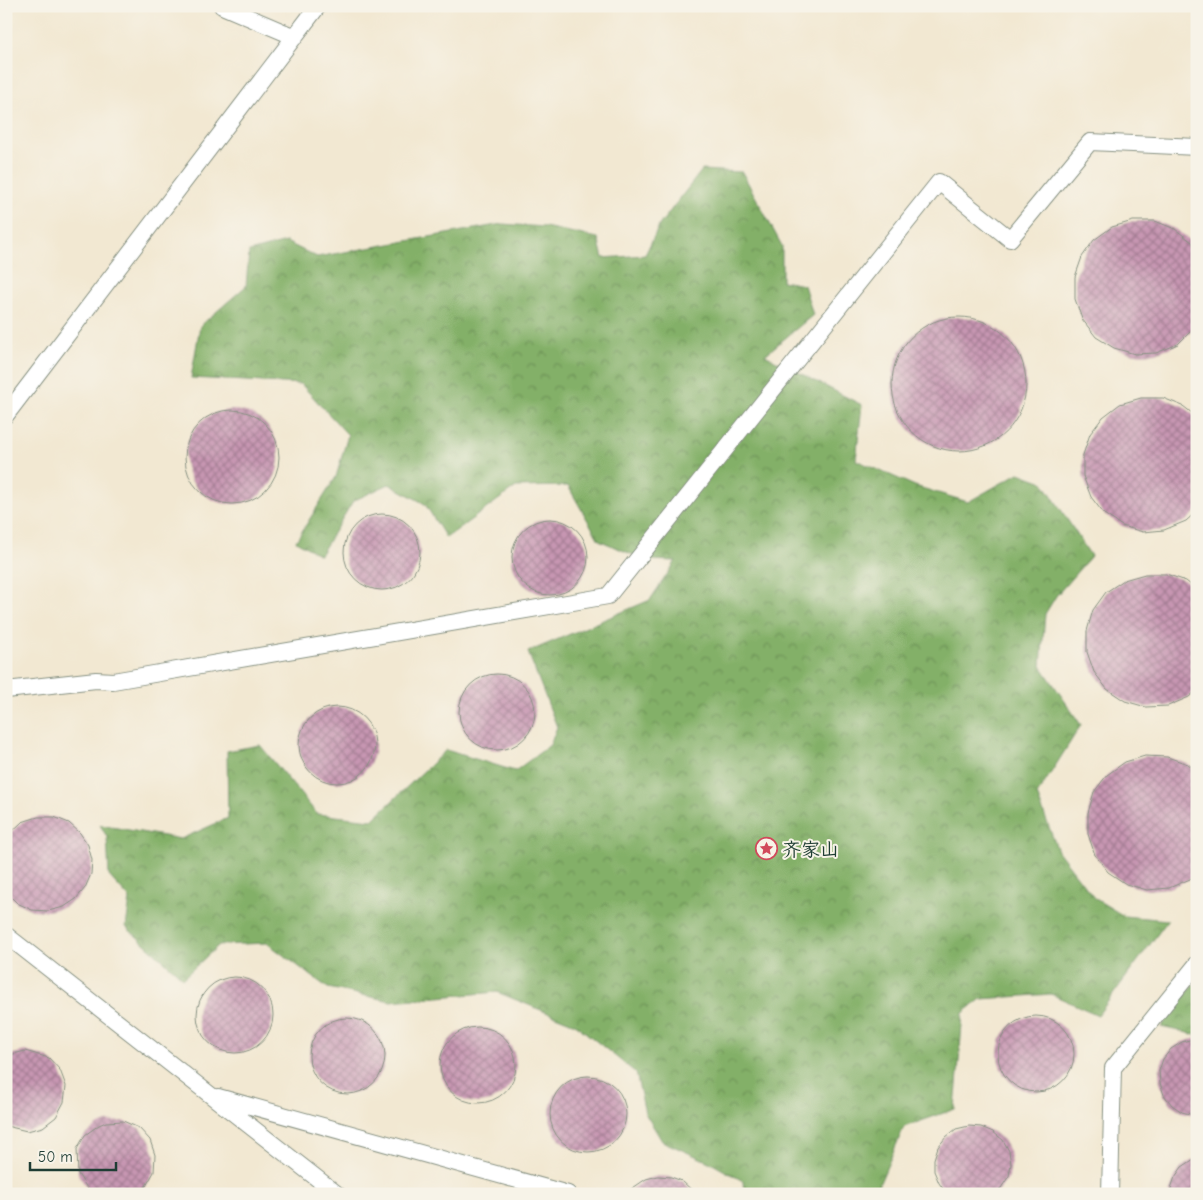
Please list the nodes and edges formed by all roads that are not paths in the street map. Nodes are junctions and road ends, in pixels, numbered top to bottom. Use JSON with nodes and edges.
{"nodes":[{"id":1,"x":222,"y":6,"type":"edge"},
{"id":2,"x":318,"y":6,"type":"edge"},
{"id":3,"x":295,"y":38,"type":"junction"},
{"id":4,"x":1197,"y":147,"type":"edge"},
{"id":5,"x":6,"y":415,"type":"edge"},
{"id":6,"x":6,"y":690,"type":"edge"},
{"id":7,"x":6,"y":935,"type":"edge"},
{"id":8,"x":1197,"y":964,"type":"edge"},
{"id":9,"x":211,"y":1095,"type":"junction"},
{"id":10,"x":337,"y":1194,"type":"edge"},
{"id":11,"x":568,"y":1194,"type":"edge"},
{"id":12,"x":1110,"y":1194,"type":"edge"}],
"edges":[{"from":1,"to":3,"type":"lane"},
{"from":2,"to":3,"type":"lane"},
{"from":3,"to":5,"type":"lane"},
{"from":4,"to":6,"type":"lane"},
{"from":7,"to":9,"type":"lane"},
{"from":8,"to":12,"type":"lane"},
{"from":9,"to":10,"type":"lane"},
{"from":9,"to":11,"type":"lane"}]}
